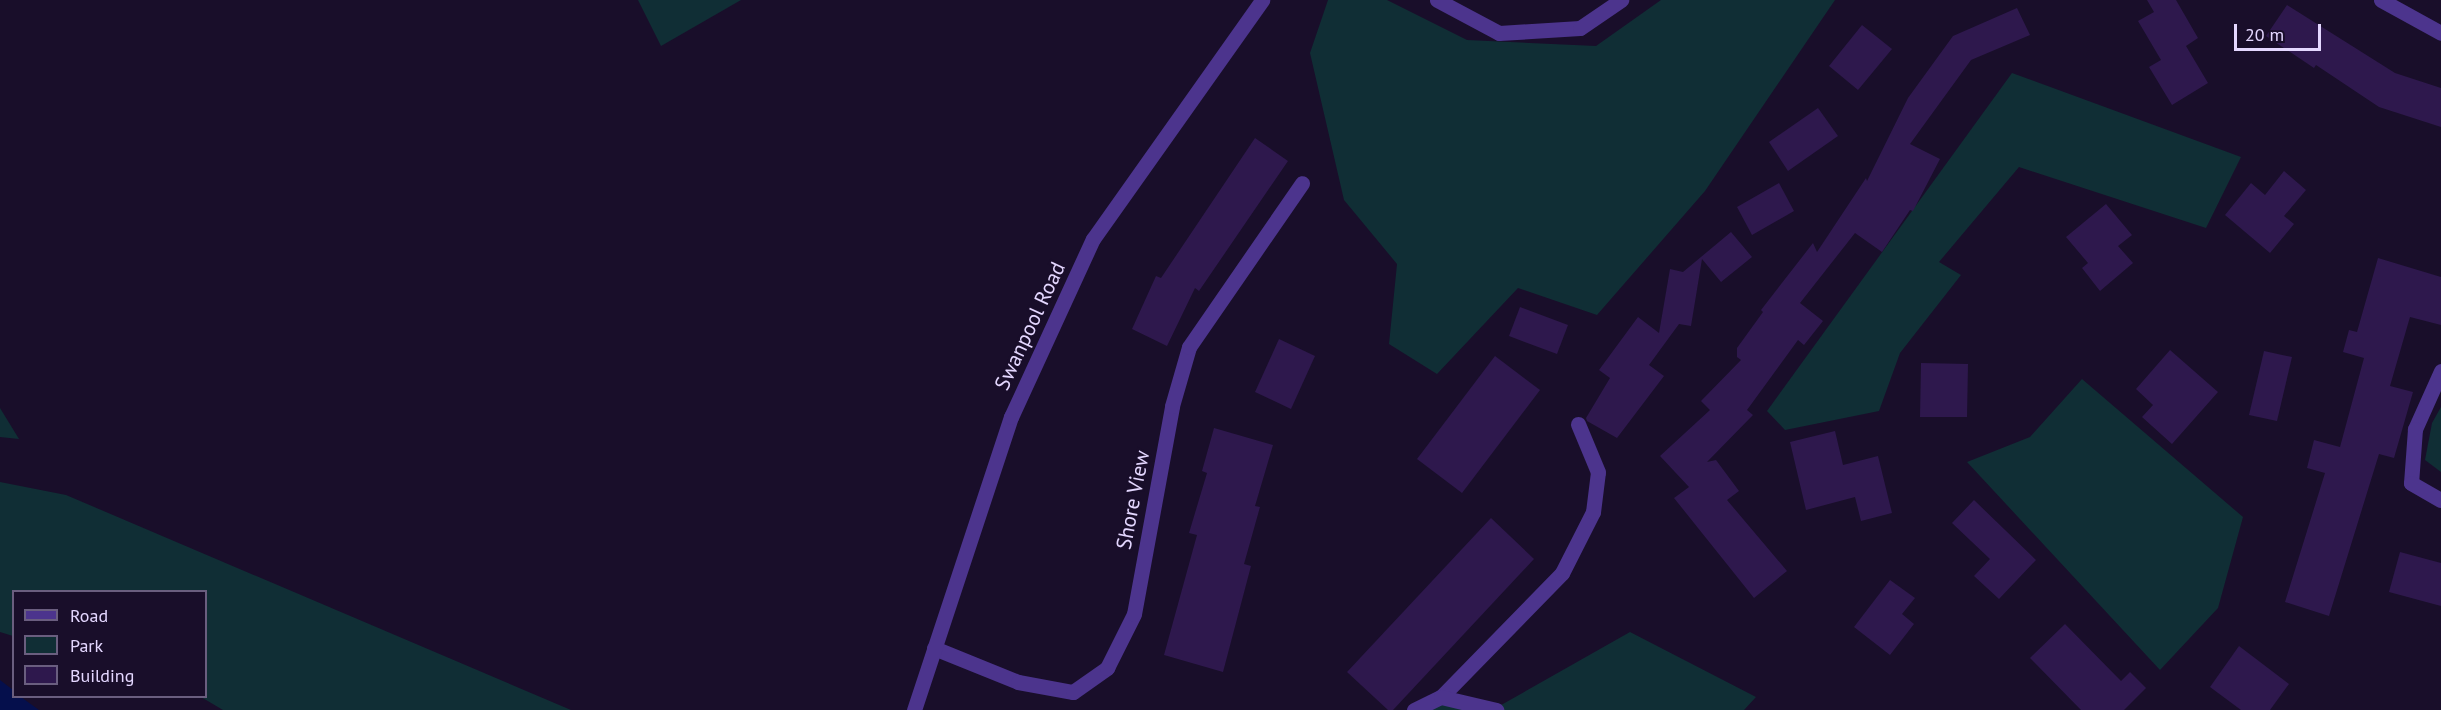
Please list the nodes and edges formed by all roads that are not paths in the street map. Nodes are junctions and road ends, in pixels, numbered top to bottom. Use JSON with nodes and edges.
{"nodes":[{"id":1,"x":1262,"y":0,"type":"edge"},
{"id":2,"x":1437,"y":0,"type":"edge"},
{"id":3,"x":1621,"y":0,"type":"edge"},
{"id":4,"x":2380,"y":0,"type":"edge"},
{"id":5,"x":2441,"y":33,"type":"edge"},
{"id":6,"x":1302,"y":183,"type":"dead end"},
{"id":7,"x":2441,"y":370,"type":"edge"},
{"id":8,"x":1578,"y":424,"type":"dead end"},
{"id":9,"x":2441,"y":500,"type":"edge"},
{"id":10,"x":934,"y":648,"type":"junction"},
{"id":11,"x":1441,"y":697,"type":"junction"},
{"id":12,"x":914,"y":710,"type":"edge"},
{"id":13,"x":1414,"y":710,"type":"edge"},
{"id":14,"x":1496,"y":710,"type":"edge"}],
"edges":[{"from":1,"to":10,"type":"street","name":"Swanpool Road"},
{"from":2,"to":3,"type":"street"},
{"from":4,"to":5,"type":"street"},
{"from":6,"to":10,"type":"street","name":"Shore View"},
{"from":7,"to":9,"type":"street"},
{"from":8,"to":11,"type":"street"},
{"from":10,"to":12,"type":"street","name":"Swanpool Road"},
{"from":11,"to":13,"type":"street"},
{"from":11,"to":14,"type":"street"}]}
